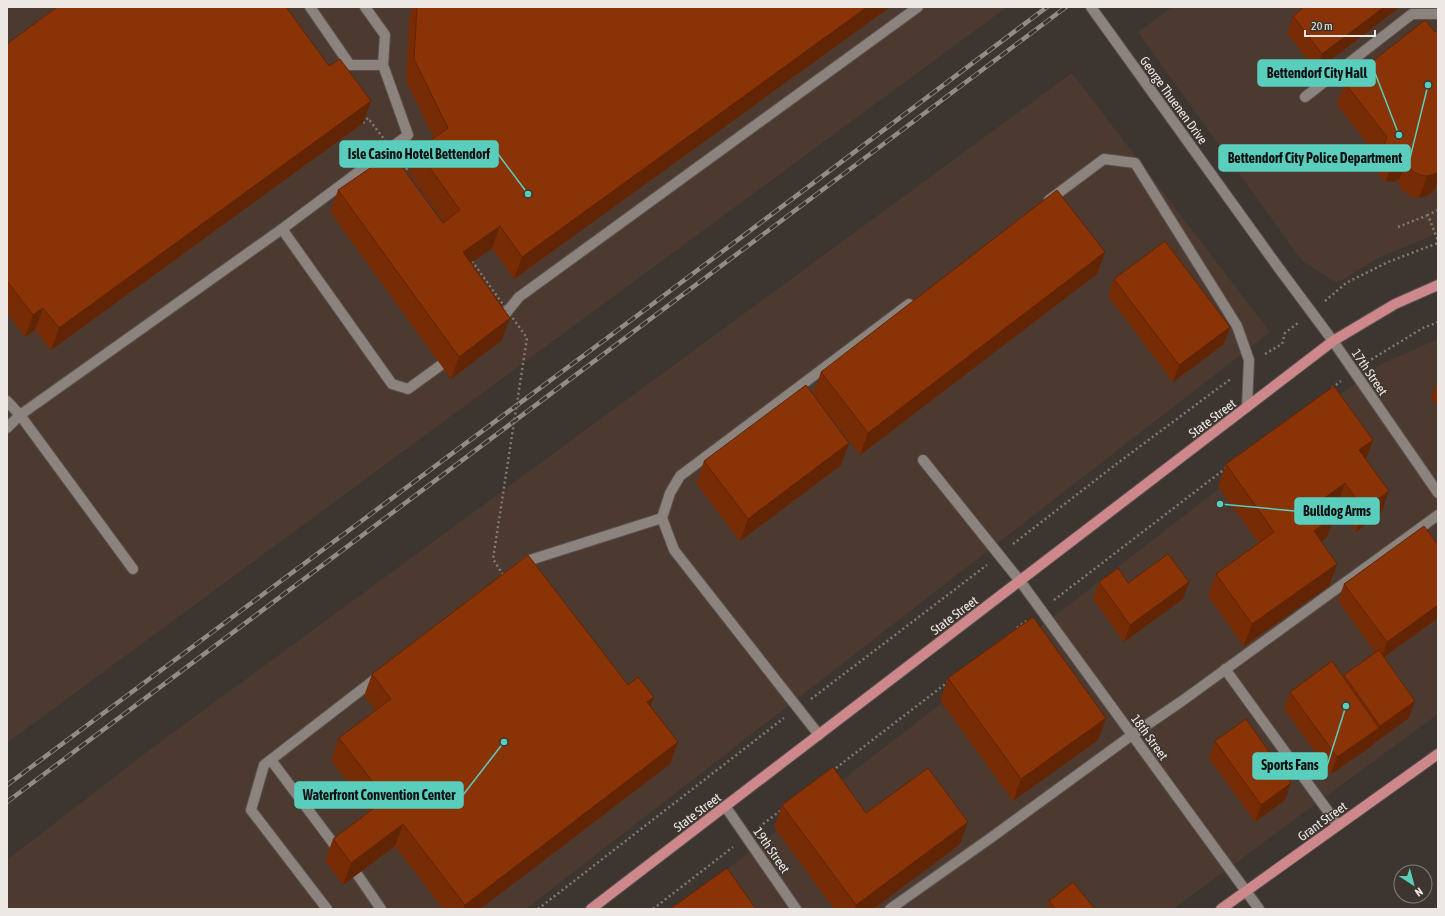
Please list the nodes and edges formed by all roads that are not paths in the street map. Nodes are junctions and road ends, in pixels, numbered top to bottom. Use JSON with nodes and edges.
{"nodes":[{"id":1,"x":310,"y":7,"type":"edge"},
{"id":2,"x":365,"y":7,"type":"edge"},
{"id":3,"x":918,"y":7,"type":"edge"},
{"id":4,"x":1091,"y":7,"type":"edge"},
{"id":5,"x":1438,"y":14,"type":"edge"},
{"id":6,"x":383,"y":65,"type":"junction"},
{"id":7,"x":1305,"y":97,"type":"dead end"},
{"id":8,"x":1041,"y":206,"type":"edge"},
{"id":9,"x":282,"y":229,"type":"junction"},
{"id":10,"x":1278,"y":267,"type":"joint"},
{"id":11,"x":1438,"y":286,"type":"edge"},
{"id":12,"x":914,"y":300,"type":"edge"},
{"id":13,"x":493,"y":327,"type":"edge"},
{"id":14,"x":1333,"y":341,"type":"junction"},
{"id":15,"x":441,"y":365,"type":"dead end"},
{"id":16,"x":7,"y":401,"type":"edge"},
{"id":17,"x":1247,"y":407,"type":"junction"},
{"id":18,"x":20,"y":415,"type":"junction"},
{"id":19,"x":7,"y":428,"type":"edge"},
{"id":20,"x":923,"y":460,"type":"dead end"},
{"id":21,"x":1438,"y":493,"type":"edge"},
{"id":22,"x":1438,"y":515,"type":"edge"},
{"id":23,"x":662,"y":518,"type":"junction"},
{"id":24,"x":133,"y":569,"type":"dead end"},
{"id":25,"x":508,"y":577,"type":"edge"},
{"id":26,"x":1020,"y":581,"type":"junction"},
{"id":27,"x":1225,"y":669,"type":"junction"},
{"id":28,"x":384,"y":672,"type":"edge"},
{"id":29,"x":818,"y":735,"type":"junction"},
{"id":30,"x":1132,"y":735,"type":"junction"},
{"id":31,"x":1438,"y":754,"type":"edge"},
{"id":32,"x":271,"y":760,"type":"junction"},
{"id":33,"x":725,"y":806,"type":"junction"},
{"id":34,"x":1338,"y":825,"type":"junction"},
{"id":35,"x":339,"y":851,"type":"edge"},
{"id":36,"x":357,"y":874,"type":"edge"},
{"id":37,"x":1246,"y":891,"type":"junction"},
{"id":38,"x":327,"y":909,"type":"edge"},
{"id":39,"x":381,"y":909,"type":"edge"},
{"id":40,"x":591,"y":909,"type":"edge"},
{"id":41,"x":796,"y":909,"type":"edge"},
{"id":42,"x":890,"y":909,"type":"edge"},
{"id":43,"x":1221,"y":909,"type":"edge"},
{"id":44,"x":1259,"y":909,"type":"edge"}],
"edges":[{"from":1,"to":6,"type":"street"},
{"from":2,"to":6,"type":"street"},
{"from":3,"to":13,"type":"street"},
{"from":4,"to":10,"type":"street","name":"George Thuenen Drive"},
{"from":5,"to":7,"type":"street"},
{"from":6,"to":9,"type":"street"},
{"from":8,"to":17,"type":"street"},
{"from":9,"to":15,"type":"street"},
{"from":9,"to":18,"type":"street"},
{"from":10,"to":14,"type":"street","name":"17th Street"},
{"from":11,"to":14,"type":"main road","name":"State Street"},
{"from":12,"to":23,"type":"street"},
{"from":14,"to":17,"type":"main road","name":"State Street"},
{"from":14,"to":21,"type":"street","name":"17th Street"},
{"from":16,"to":18,"type":"street"},
{"from":17,"to":26,"type":"main road","name":"State Street"},
{"from":18,"to":19,"type":"street"},
{"from":18,"to":24,"type":"street"},
{"from":20,"to":26,"type":"street","name":"18th Street"},
{"from":22,"to":27,"type":"street"},
{"from":23,"to":25,"type":"street"},
{"from":23,"to":29,"type":"street"},
{"from":26,"to":29,"type":"main road","name":"State Street"},
{"from":26,"to":30,"type":"street","name":"18th Street"},
{"from":27,"to":30,"type":"street"},
{"from":27,"to":34,"type":"street"},
{"from":28,"to":32,"type":"street"},
{"from":29,"to":33,"type":"main road","name":"State Street"},
{"from":30,"to":37,"type":"street","name":"18th Street"},
{"from":30,"to":42,"type":"street"},
{"from":31,"to":34,"type":"main road","name":"Grant Street"},
{"from":32,"to":35,"type":"street"},
{"from":32,"to":38,"type":"street"},
{"from":33,"to":40,"type":"main road","name":"State Street"},
{"from":33,"to":41,"type":"street","name":"19th Street"},
{"from":34,"to":37,"type":"main road","name":"Grant Street"},
{"from":36,"to":39,"type":"street"},
{"from":37,"to":43,"type":"main road","name":"Grant Street"},
{"from":37,"to":44,"type":"street","name":"18th Street"}]}
